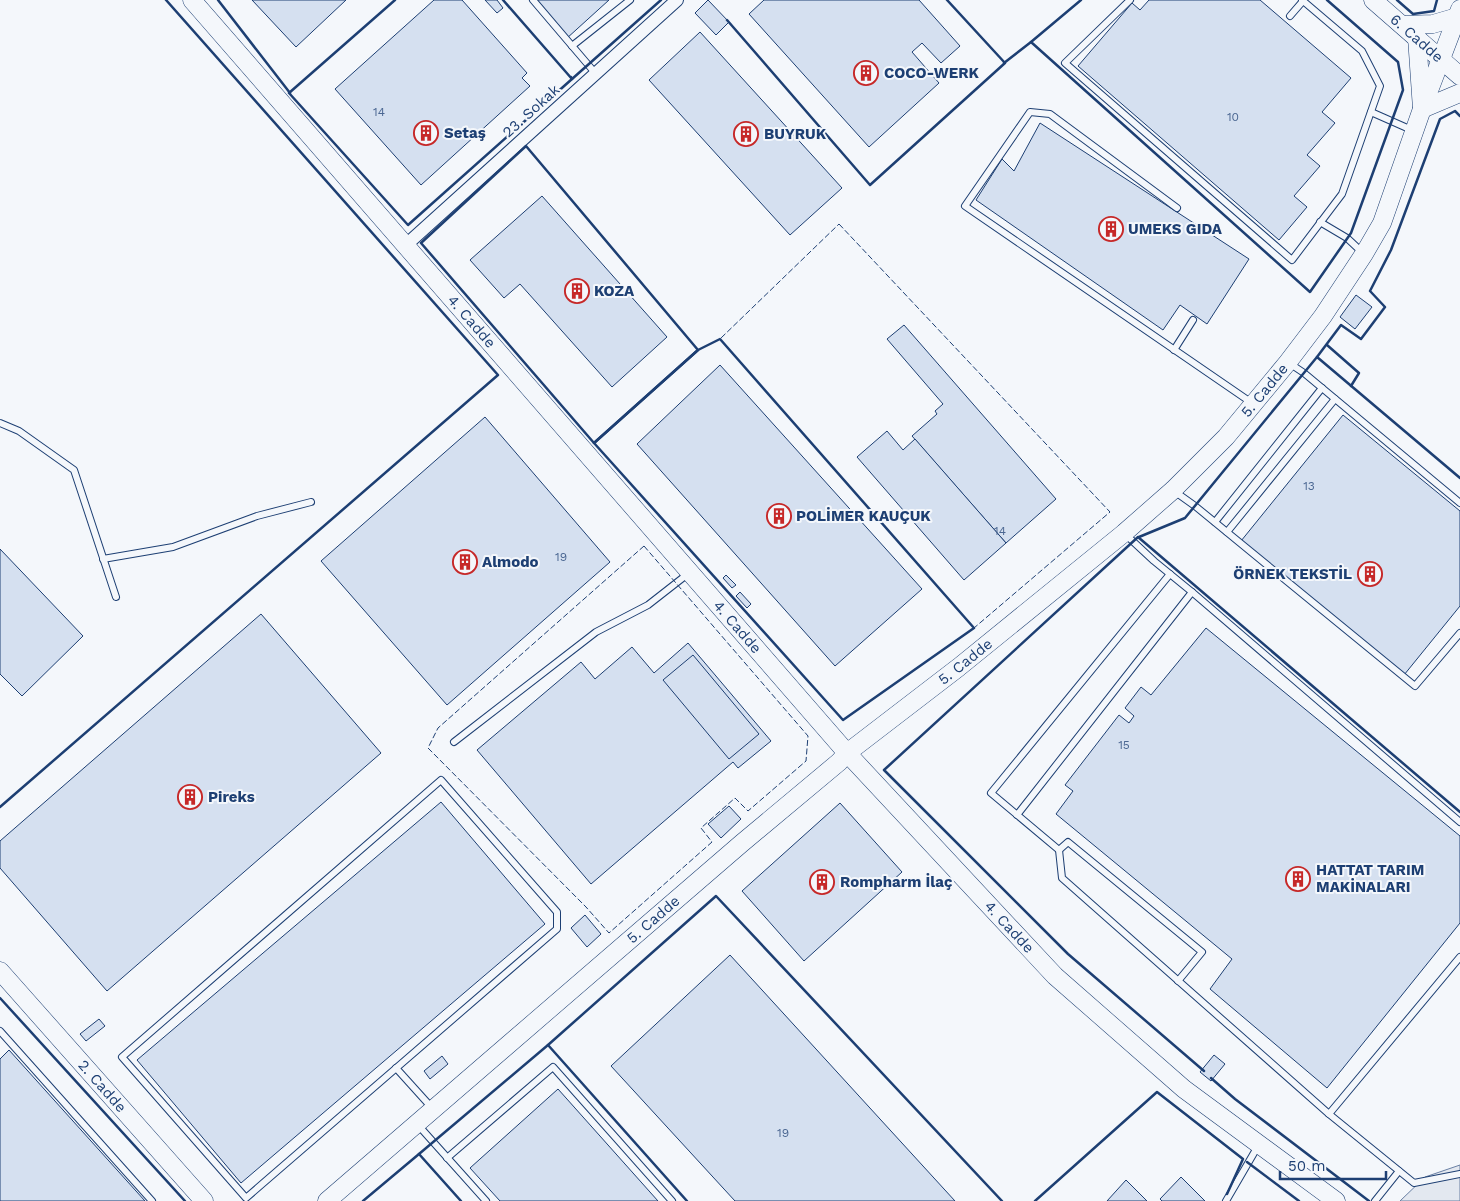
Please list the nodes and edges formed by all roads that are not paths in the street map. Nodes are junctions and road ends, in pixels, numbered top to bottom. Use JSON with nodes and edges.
{"nodes":[{"id":1,"x":192,"y":0,"type":"edge"},
{"id":2,"x":532,"y":0,"type":"edge"},
{"id":3,"x":630,"y":0,"type":"edge"},
{"id":4,"x":677,"y":0,"type":"edge"},
{"id":5,"x":1130,"y":0,"type":"edge"},
{"id":6,"x":1373,"y":0,"type":"edge"},
{"id":7,"x":1303,"y":1,"type":"edge"},
{"id":8,"x":1290,"y":16,"type":"dead end"},
{"id":9,"x":1458,"y":20,"type":"edge"},
{"id":10,"x":1403,"y":25,"type":"junction"},
{"id":11,"x":1417,"y":37,"type":"junction"},
{"id":12,"x":572,"y":46,"type":"junction"},
{"id":13,"x":1441,"y":58,"type":"junction"},
{"id":14,"x":596,"y":74,"type":"junction"},
{"id":15,"x":1460,"y":76,"type":"edge"},
{"id":16,"x":1460,"y":93,"type":"edge"},
{"id":17,"x":1422,"y":108,"type":"junction"},
{"id":18,"x":1371,"y":112,"type":"junction"},
{"id":19,"x":1415,"y":131,"type":"junction"},
{"id":20,"x":1176,"y":208,"type":"dead end"},
{"id":21,"x":1320,"y":222,"type":"junction"},
{"id":22,"x":406,"y":245,"type":"junction"},
{"id":23,"x":1364,"y":254,"type":"junction"},
{"id":24,"x":1193,"y":320,"type":"dead end"},
{"id":25,"x":1174,"y":350,"type":"junction"},
{"id":26,"x":1288,"y":362,"type":"junction"},
{"id":27,"x":1322,"y":388,"type":"junction"},
{"id":28,"x":1335,"y":399,"type":"junction"},
{"id":29,"x":1253,"y":404,"type":"junction"},
{"id":30,"x":0,"y":423,"type":"edge"},
{"id":31,"x":1173,"y":490,"type":"junction"},
{"id":32,"x":312,"y":502,"type":"dead end"},
{"id":33,"x":1460,"y":503,"type":"edge"},
{"id":34,"x":1215,"y":522,"type":"junction"},
{"id":35,"x":1227,"y":532,"type":"junction"},
{"id":36,"x":1124,"y":533,"type":"junction"},
{"id":37,"x":103,"y":559,"type":"junction"},
{"id":38,"x":690,"y":572,"type":"junction"},
{"id":39,"x":1170,"y":574,"type":"junction"},
{"id":40,"x":1192,"y":592,"type":"junction"},
{"id":41,"x":116,"y":597,"type":"dead end"},
{"id":42,"x":1460,"y":633,"type":"edge"},
{"id":43,"x":454,"y":742,"type":"dead end"},
{"id":44,"x":847,"y":753,"type":"junction"},
{"id":45,"x":1017,"y":815,"type":"junction"},
{"id":46,"x":1460,"y":822,"type":"edge"},
{"id":47,"x":1059,"y":850,"type":"junction"},
{"id":48,"x":1460,"y":957,"type":"edge"},
{"id":49,"x":0,"y":971,"type":"edge"},
{"id":50,"x":1178,"y":981,"type":"junction"},
{"id":51,"x":0,"y":1032,"type":"edge"},
{"id":52,"x":396,"y":1068,"type":"junction"},
{"id":53,"x":433,"y":1110,"type":"junction"},
{"id":54,"x":1329,"y":1114,"type":"junction"},
{"id":55,"x":417,"y":1124,"type":"junction"},
{"id":56,"x":1258,"y":1145,"type":"junction"},
{"id":57,"x":447,"y":1158,"type":"junction"},
{"id":58,"x":1399,"y":1171,"type":"junction"},
{"id":59,"x":1460,"y":1174,"type":"edge"},
{"id":60,"x":152,"y":1201,"type":"edge"},
{"id":61,"x":204,"y":1201,"type":"edge"},
{"id":62,"x":327,"y":1201,"type":"edge"},
{"id":63,"x":486,"y":1201,"type":"edge"},
{"id":64,"x":672,"y":1201,"type":"edge"},
{"id":65,"x":1226,"y":1201,"type":"edge"},
{"id":66,"x":1336,"y":1201,"type":"edge"},
{"id":67,"x":1375,"y":1201,"type":"edge"}],
"edges":[{"from":1,"to":22,"type":"street","name":"4. Cadde"},
{"from":2,"to":12,"type":"lane"},
{"from":3,"to":12,"type":"lane"},
{"from":4,"to":14,"type":"street","name":"23. Sokak"},
{"from":5,"to":21,"type":"lane"},
{"from":6,"to":10,"type":"street","name":"6. Cadde"},
{"from":7,"to":8,"type":"lane"},
{"from":7,"to":18,"type":"lane"},
{"from":9,"to":10,"type":"street"},
{"from":9,"to":13,"type":"street","name":"5. Cadde"},
{"from":10,"to":11,"type":"street","name":"6. Cadde"},
{"from":11,"to":13,"type":"street","name":"6. Cadde"},
{"from":11,"to":17,"type":"street"},
{"from":12,"to":14,"type":"lane"},
{"from":13,"to":15,"type":"street","name":"6. Cadde"},
{"from":13,"to":17,"type":"street","name":"5. Cadde"},
{"from":14,"to":22,"type":"street","name":"23. Sokak"},
{"from":16,"to":17,"type":"street"},
{"from":17,"to":19,"type":"street","name":"5. Cadde"},
{"from":18,"to":19,"type":"lane"},
{"from":18,"to":21,"type":"lane"},
{"from":19,"to":23,"type":"street","name":"5. Cadde"},
{"from":20,"to":25,"type":"lane"},
{"from":21,"to":23,"type":"lane"},
{"from":22,"to":38,"type":"street","name":"4. Cadde"},
{"from":23,"to":26,"type":"street","name":"5. Cadde"},
{"from":24,"to":25,"type":"lane"},
{"from":25,"to":29,"type":"lane"},
{"from":26,"to":27,"type":"lane"},
{"from":26,"to":29,"type":"street","name":"5. Cadde"},
{"from":27,"to":28,"type":"lane"},
{"from":27,"to":34,"type":"lane"},
{"from":28,"to":33,"type":"lane"},
{"from":28,"to":35,"type":"lane"},
{"from":29,"to":31,"type":"street","name":"5. Cadde"},
{"from":30,"to":37,"type":"lane"},
{"from":31,"to":34,"type":"lane"},
{"from":31,"to":36,"type":"street","name":"5. Cadde"},
{"from":32,"to":37,"type":"lane"},
{"from":34,"to":35,"type":"lane"},
{"from":35,"to":42,"type":"lane"},
{"from":36,"to":39,"type":"lane"},
{"from":36,"to":44,"type":"street","name":"5. Cadde"},
{"from":37,"to":41,"type":"lane"},
{"from":38,"to":43,"type":"lane"},
{"from":38,"to":44,"type":"street","name":"4. Cadde"},
{"from":39,"to":40,"type":"lane"},
{"from":39,"to":45,"type":"lane"},
{"from":40,"to":45,"type":"lane"},
{"from":40,"to":46,"type":"lane"},
{"from":44,"to":53,"type":"street","name":"5. Cadde"},
{"from":44,"to":56,"type":"street","name":"4. Cadde"},
{"from":45,"to":47,"type":"lane"},
{"from":47,"to":50,"type":"lane"},
{"from":47,"to":50,"type":"lane"},
{"from":48,"to":54,"type":"lane"},
{"from":49,"to":61,"type":"street","name":"2. Cadde"},
{"from":50,"to":54,"type":"lane"},
{"from":51,"to":60,"type":"lane"},
{"from":52,"to":52,"type":"lane"},
{"from":52,"to":53,"type":"lane"},
{"from":53,"to":55,"type":"street","name":"5. Cadde"},
{"from":54,"to":58,"type":"lane"},
{"from":55,"to":57,"type":"lane"},
{"from":55,"to":62,"type":"street","name":"5. Cadde"},
{"from":56,"to":65,"type":"lane"},
{"from":56,"to":66,"type":"street","name":"4. Cadde"},
{"from":57,"to":63,"type":"lane"},
{"from":57,"to":64,"type":"lane"},
{"from":58,"to":59,"type":"lane"},
{"from":58,"to":67,"type":"lane"}]}
